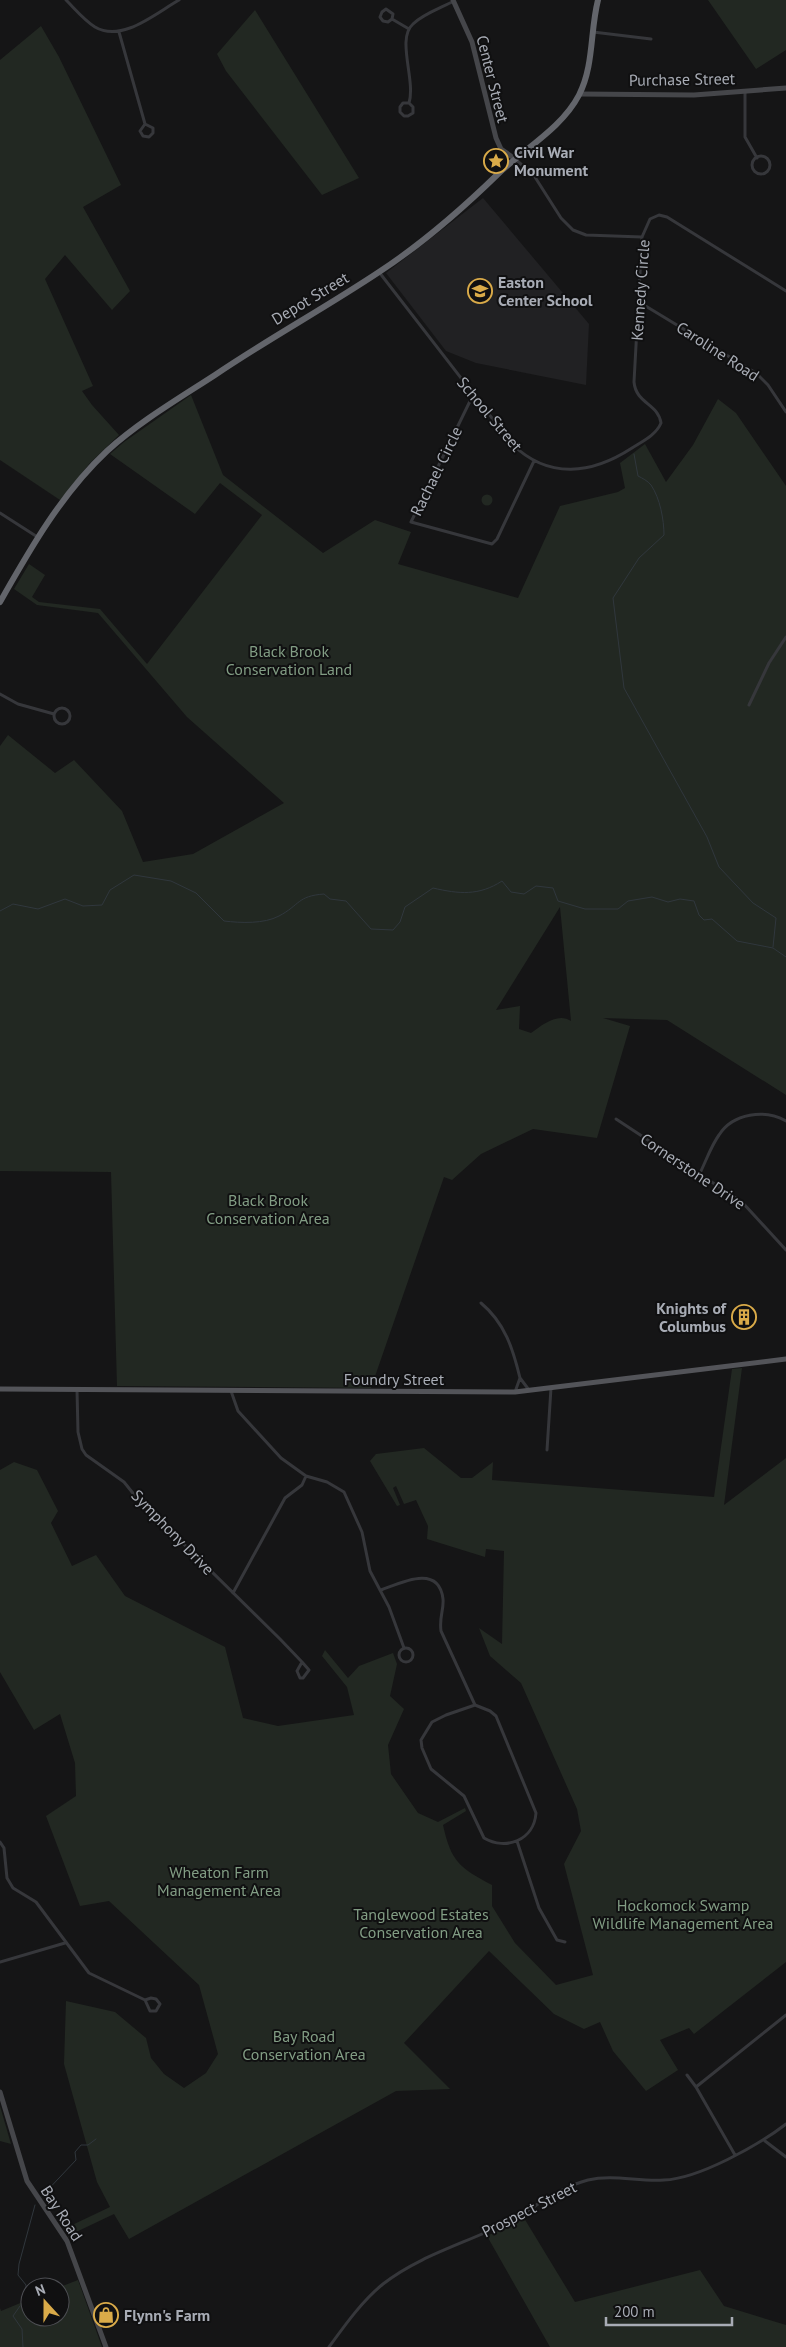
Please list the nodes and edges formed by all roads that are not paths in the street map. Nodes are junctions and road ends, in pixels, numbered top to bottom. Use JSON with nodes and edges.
{"nodes":[{"id":1,"x":66,"y":0,"type":"edge"},
{"id":2,"x":180,"y":0,"type":"edge"},
{"id":3,"x":598,"y":0,"type":"edge"},
{"id":4,"x":453,"y":1,"type":"edge"},
{"id":5,"x":392,"y":19,"type":"junction"},
{"id":6,"x":408,"y":29,"type":"junction"},
{"id":7,"x":119,"y":32,"type":"junction"},
{"id":8,"x":592,"y":32,"type":"junction"},
{"id":9,"x":651,"y":39,"type":"dead end"},
{"id":10,"x":786,"y":88,"type":"edge"},
{"id":11,"x":746,"y":90,"type":"junction"},
{"id":12,"x":580,"y":94,"type":"junction"},
{"id":13,"x":409,"y":103,"type":"junction"},
{"id":14,"x":145,"y":124,"type":"junction"},
{"id":15,"x":756,"y":158,"type":"junction"},
{"id":16,"x":515,"y":159,"type":"junction"},
{"id":17,"x":642,"y":237,"type":"junction"},
{"id":18,"x":379,"y":272,"type":"junction"},
{"id":19,"x":786,"y":291,"type":"edge"},
{"id":20,"x":639,"y":302,"type":"junction"},
{"id":21,"x":473,"y":395,"type":"junction"},
{"id":22,"x":786,"y":412,"type":"edge"},
{"id":23,"x":661,"y":420,"type":"joint"},
{"id":24,"x":534,"y":461,"type":"junction"},
{"id":25,"x":0,"y":513,"type":"edge"},
{"id":26,"x":39,"y":538,"type":"junction"},
{"id":27,"x":0,"y":602,"type":"edge"},
{"id":28,"x":786,"y":637,"type":"edge"},
{"id":29,"x":0,"y":694,"type":"edge"},
{"id":30,"x":748,"y":705,"type":"dead end"},
{"id":31,"x":54,"y":714,"type":"junction"},
{"id":32,"x":616,"y":1119,"type":"dead end"},
{"id":33,"x":786,"y":1121,"type":"edge"},
{"id":34,"x":700,"y":1174,"type":"junction"},
{"id":35,"x":786,"y":1250,"type":"edge"},
{"id":36,"x":480,"y":1303,"type":"dead end"},
{"id":37,"x":786,"y":1359,"type":"edge"},
{"id":38,"x":520,"y":1378,"type":"junction"},
{"id":39,"x":551,"y":1388,"type":"junction"},
{"id":40,"x":0,"y":1390,"type":"edge"},
{"id":41,"x":77,"y":1390,"type":"junction"},
{"id":42,"x":230,"y":1391,"type":"junction"},
{"id":43,"x":529,"y":1391,"type":"junction"},
{"id":44,"x":516,"y":1392,"type":"junction"},
{"id":45,"x":547,"y":1450,"type":"dead end"},
{"id":46,"x":306,"y":1476,"type":"junction"},
{"id":47,"x":381,"y":1591,"type":"junction"},
{"id":48,"x":233,"y":1593,"type":"junction"},
{"id":49,"x":404,"y":1648,"type":"junction"},
{"id":50,"x":302,"y":1662,"type":"junction"},
{"id":51,"x":475,"y":1705,"type":"junction"},
{"id":52,"x":518,"y":1841,"type":"junction"},
{"id":53,"x":0,"y":1842,"type":"edge"},
{"id":54,"x":565,"y":1942,"type":"dead end"},
{"id":55,"x":65,"y":1943,"type":"junction"},
{"id":56,"x":0,"y":1962,"type":"edge"},
{"id":57,"x":145,"y":2000,"type":"junction"},
{"id":58,"x":786,"y":2015,"type":"edge"},
{"id":59,"x":687,"y":2075,"type":"dead end"},
{"id":60,"x":696,"y":2088,"type":"junction"},
{"id":61,"x":0,"y":2092,"type":"edge"},
{"id":62,"x":786,"y":2124,"type":"edge"},
{"id":63,"x":764,"y":2141,"type":"junction"},
{"id":64,"x":735,"y":2155,"type":"junction"},
{"id":65,"x":786,"y":2157,"type":"edge"},
{"id":66,"x":106,"y":2347,"type":"edge"},
{"id":67,"x":329,"y":2347,"type":"edge"}],
"edges":[{"from":1,"to":7,"type":"street"},
{"from":2,"to":7,"type":"street"},
{"from":3,"to":8,"type":"highway","name":"Depot Street"},
{"from":4,"to":6,"type":"street"},
{"from":4,"to":16,"type":"main road","name":"Center Street"},
{"from":5,"to":5,"type":"street"},
{"from":5,"to":6,"type":"street"},
{"from":6,"to":13,"type":"street"},
{"from":7,"to":14,"type":"street"},
{"from":8,"to":9,"type":"street"},
{"from":8,"to":12,"type":"highway","name":"Depot Street"},
{"from":10,"to":11,"type":"main road","name":"Purchase Street"},
{"from":11,"to":12,"type":"main road","name":"Purchase Street"},
{"from":11,"to":15,"type":"street"},
{"from":12,"to":16,"type":"highway","name":"Depot Street"},
{"from":13,"to":13,"type":"street"},
{"from":14,"to":14,"type":"street"},
{"from":15,"to":15,"type":"street"},
{"from":16,"to":17,"type":"street"},
{"from":16,"to":18,"type":"highway","name":"Depot Street"},
{"from":17,"to":19,"type":"street","name":"Kennedy Circle"},
{"from":17,"to":20,"type":"street","name":"Kennedy Circle"},
{"from":18,"to":21,"type":"street","name":"School Street"},
{"from":18,"to":26,"type":"highway","name":"Depot Street"},
{"from":20,"to":22,"type":"street","name":"Caroline Road"},
{"from":20,"to":23,"type":"street","name":"Kennedy Circle"},
{"from":21,"to":24,"type":"street","name":"School Street"},
{"from":21,"to":24,"type":"street","name":"Rachael Circle"},
{"from":23,"to":24,"type":"street","name":"School Street"},
{"from":25,"to":26,"type":"street"},
{"from":26,"to":27,"type":"highway","name":"Depot Street"},
{"from":28,"to":30,"type":"street"},
{"from":29,"to":31,"type":"street"},
{"from":31,"to":31,"type":"street"},
{"from":32,"to":34,"type":"street","name":"Cornerstone Drive"},
{"from":33,"to":34,"type":"street"},
{"from":34,"to":35,"type":"street","name":"Cornerstone Drive"},
{"from":36,"to":38,"type":"street"},
{"from":37,"to":39,"type":"main road","name":"Foundry Street"},
{"from":38,"to":43,"type":"street"},
{"from":38,"to":44,"type":"street"},
{"from":39,"to":43,"type":"main road","name":"Foundry Street"},
{"from":39,"to":45,"type":"street"},
{"from":40,"to":41,"type":"main road","name":"Foundry Street"},
{"from":41,"to":42,"type":"main road","name":"Foundry Street"},
{"from":41,"to":48,"type":"street","name":"Symphony Drive"},
{"from":42,"to":44,"type":"main road","name":"Foundry Street"},
{"from":42,"to":46,"type":"street"},
{"from":43,"to":44,"type":"main road","name":"Foundry Street"},
{"from":46,"to":47,"type":"street"},
{"from":46,"to":48,"type":"street"},
{"from":47,"to":49,"type":"street"},
{"from":47,"to":51,"type":"street"},
{"from":48,"to":50,"type":"street","name":"Symphony Drive"},
{"from":49,"to":49,"type":"street"},
{"from":50,"to":50,"type":"street","name":"Symphony Drive"},
{"from":51,"to":52,"type":"street"},
{"from":51,"to":52,"type":"street"},
{"from":52,"to":54,"type":"street"},
{"from":53,"to":55,"type":"street"},
{"from":55,"to":56,"type":"street"},
{"from":55,"to":57,"type":"street"},
{"from":57,"to":57,"type":"street"},
{"from":58,"to":60,"type":"street"},
{"from":59,"to":60,"type":"street"},
{"from":60,"to":64,"type":"street"},
{"from":61,"to":66,"type":"main road","name":"Bay Road"},
{"from":62,"to":63,"type":"street","name":"Prospect Street"},
{"from":63,"to":64,"type":"street","name":"Prospect Street"},
{"from":63,"to":65,"type":"street"},
{"from":64,"to":67,"type":"street","name":"Prospect Street"}]}
